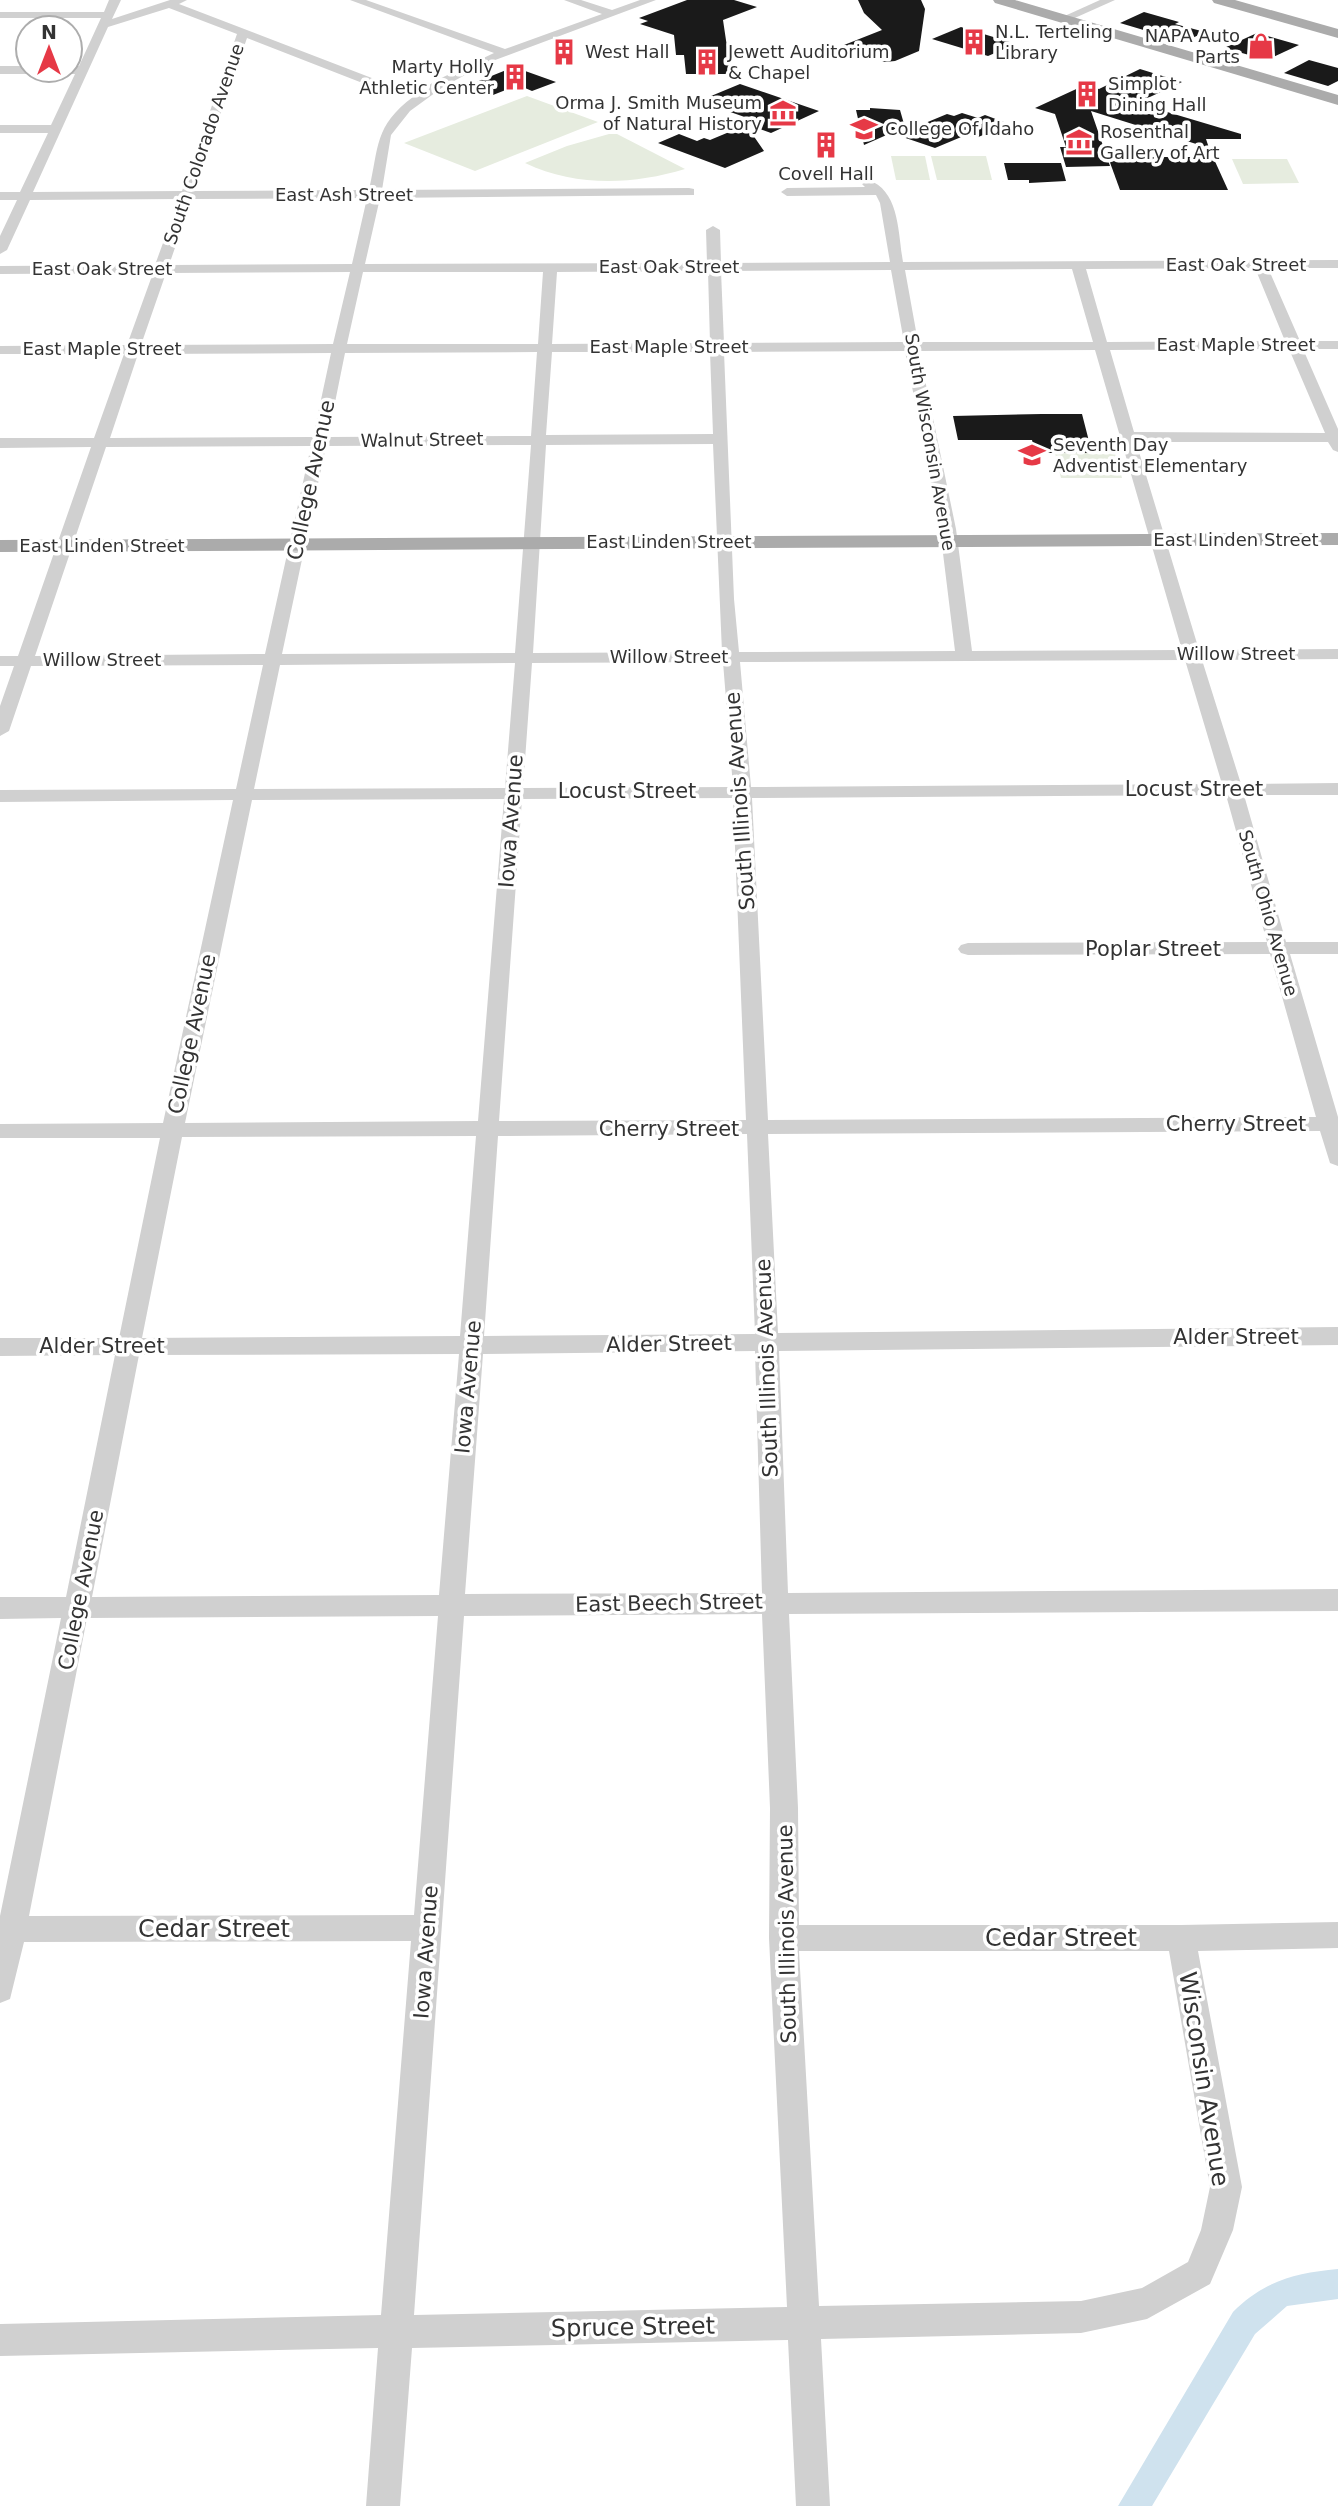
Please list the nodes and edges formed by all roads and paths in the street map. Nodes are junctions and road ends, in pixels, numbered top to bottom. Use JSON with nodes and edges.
{"nodes":[{"id":1,"x":115,"y":0,"type":"edge"},
{"id":2,"x":356,"y":0,"type":"edge"},
{"id":3,"x":570,"y":0,"type":"edge"},
{"id":4,"x":650,"y":0,"type":"edge"},
{"id":5,"x":1000,"y":0,"type":"edge"},
{"id":6,"x":1108,"y":0,"type":"edge"},
{"id":7,"x":1219,"y":0,"type":"edge"},
{"id":8,"x":175,"y":2,"type":"edge"},
{"id":9,"x":405,"y":3,"type":"dead end"},
{"id":10,"x":385,"y":10,"type":"junction"},
{"id":11,"x":0,"y":15,"type":"edge"},
{"id":12,"x":614,"y":15,"type":"junction"},
{"id":13,"x":1064,"y":19,"type":"junction"},
{"id":14,"x":106,"y":20,"type":"junction"},
{"id":15,"x":243,"y":33,"type":"junction"},
{"id":16,"x":1338,"y":34,"type":"edge"},
{"id":17,"x":505,"y":53,"type":"junction"},
{"id":18,"x":84,"y":68,"type":"edge"},
{"id":19,"x":76,"y":84,"type":"edge"},
{"id":20,"x":421,"y":95,"type":"junction"},
{"id":21,"x":1338,"y":100,"type":"edge"},
{"id":22,"x":56,"y":128,"type":"junction"},
{"id":23,"x":0,"y":129,"type":"edge"},
{"id":24,"x":868,"y":184,"type":"dead end"},
{"id":25,"x":880,"y":191,"type":"junction"},
{"id":26,"x":689,"y":192,"type":"dead end"},
{"id":27,"x":787,"y":192,"type":"dead end"},
{"id":28,"x":186,"y":195,"type":"junction"},
{"id":29,"x":375,"y":195,"type":"junction"},
{"id":30,"x":0,"y":196,"type":"edge"},
{"id":31,"x":25,"y":196,"type":"junction"},
{"id":32,"x":713,"y":230,"type":"dead end"},
{"id":33,"x":0,"y":250,"type":"edge"},
{"id":34,"x":1338,"y":264,"type":"edge"},
{"id":35,"x":1078,"y":265,"type":"junction"},
{"id":36,"x":1260,"y":265,"type":"junction"},
{"id":37,"x":898,"y":266,"type":"junction"},
{"id":38,"x":714,"y":267,"type":"junction"},
{"id":39,"x":357,"y":268,"type":"junction"},
{"id":40,"x":550,"y":268,"type":"junction"},
{"id":41,"x":160,"y":269,"type":"junction"},
{"id":42,"x":0,"y":270,"type":"edge"},
{"id":43,"x":1101,"y":345,"type":"junction"},
{"id":44,"x":1293,"y":345,"type":"junction"},
{"id":45,"x":1338,"y":345,"type":"edge"},
{"id":46,"x":913,"y":346,"type":"junction"},
{"id":47,"x":716,"y":347,"type":"junction"},
{"id":48,"x":339,"y":348,"type":"junction"},
{"id":49,"x":546,"y":348,"type":"junction"},
{"id":50,"x":132,"y":349,"type":"junction"},
{"id":51,"x":0,"y":350,"type":"edge"},
{"id":52,"x":1128,"y":437,"type":"junction"},
{"id":53,"x":540,"y":439,"type":"junction"},
{"id":54,"x":719,"y":439,"type":"junction"},
{"id":55,"x":319,"y":441,"type":"junction"},
{"id":56,"x":1337,"y":441,"type":"edge"},
{"id":57,"x":0,"y":443,"type":"edge"},
{"id":58,"x":99,"y":443,"type":"junction"},
{"id":59,"x":1338,"y":539,"type":"edge"},
{"id":60,"x":1157,"y":540,"type":"junction"},
{"id":61,"x":950,"y":541,"type":"junction"},
{"id":62,"x":724,"y":542,"type":"junction"},
{"id":63,"x":532,"y":543,"type":"junction"},
{"id":64,"x":297,"y":544,"type":"junction"},
{"id":65,"x":0,"y":546,"type":"edge"},
{"id":66,"x":64,"y":546,"type":"junction"},
{"id":67,"x":1192,"y":654,"type":"junction"},
{"id":68,"x":1338,"y":654,"type":"edge"},
{"id":69,"x":964,"y":656,"type":"junction"},
{"id":70,"x":730,"y":657,"type":"junction"},
{"id":71,"x":273,"y":659,"type":"junction"},
{"id":72,"x":523,"y":659,"type":"junction"},
{"id":73,"x":24,"y":660,"type":"junction"},
{"id":74,"x":0,"y":661,"type":"edge"},
{"id":75,"x":0,"y":731,"type":"edge"},
{"id":76,"x":1233,"y":789,"type":"junction"},
{"id":77,"x":1338,"y":789,"type":"edge"},
{"id":78,"x":742,"y":790,"type":"junction"},
{"id":79,"x":513,"y":792,"type":"junction"},
{"id":80,"x":244,"y":794,"type":"junction"},
{"id":81,"x":0,"y":796,"type":"edge"},
{"id":82,"x":1338,"y":948,"type":"edge"},
{"id":83,"x":968,"y":949,"type":"dead end"},
{"id":84,"x":1278,"y":949,"type":"junction"},
{"id":85,"x":1333,"y":1124,"type":"edge"},
{"id":86,"x":757,"y":1128,"type":"junction"},
{"id":87,"x":488,"y":1130,"type":"junction"},
{"id":88,"x":0,"y":1131,"type":"edge"},
{"id":89,"x":172,"y":1131,"type":"junction"},
{"id":90,"x":1338,"y":1158,"type":"edge"},
{"id":91,"x":1338,"y":1336,"type":"edge"},
{"id":92,"x":767,"y":1343,"type":"junction"},
{"id":93,"x":472,"y":1345,"type":"junction"},
{"id":94,"x":129,"y":1346,"type":"junction"},
{"id":95,"x":0,"y":1347,"type":"edge"},
{"id":96,"x":1338,"y":1600,"type":"edge"},
{"id":97,"x":777,"y":1602,"type":"junction"},
{"id":98,"x":453,"y":1604,"type":"junction"},
{"id":99,"x":0,"y":1608,"type":"edge"},
{"id":100,"x":78,"y":1608,"type":"junction"},
{"id":101,"x":428,"y":1928,"type":"junction"},
{"id":102,"x":6,"y":1929,"type":"edge"},
{"id":103,"x":1338,"y":1935,"type":"edge"},
{"id":104,"x":784,"y":1938,"type":"junction"},
{"id":105,"x":1181,"y":1938,"type":"junction"},
{"id":106,"x":0,"y":1989,"type":"edge"},
{"id":107,"x":1219,"y":2220,"type":"joint"},
{"id":108,"x":805,"y":2323,"type":"junction"},
{"id":109,"x":397,"y":2332,"type":"junction"},
{"id":110,"x":0,"y":2340,"type":"edge"},
{"id":111,"x":383,"y":2506,"type":"edge"},
{"id":112,"x":813,"y":2506,"type":"edge"}],
"edges":[{"from":1,"to":14,"type":"street"},
{"from":2,"to":10,"type":"street"},
{"from":3,"to":12,"type":"street"},
{"from":4,"to":12,"type":"street","name":"College Avenue"},
{"from":5,"to":13,"type":"main road"},
{"from":6,"to":13,"type":"street"},
{"from":7,"to":16,"type":"main road"},
{"from":8,"to":14,"type":"street"},
{"from":8,"to":15,"type":"street"},
{"from":9,"to":10,"type":"street"},
{"from":10,"to":17,"type":"street"},
{"from":11,"to":14,"type":"street"},
{"from":12,"to":17,"type":"street","name":"College Avenue"},
{"from":13,"to":21,"type":"main road"},
{"from":14,"to":18,"type":"street"},
{"from":15,"to":20,"type":"street"},
{"from":15,"to":28,"type":"street","name":"South Colorado Avenue"},
{"from":17,"to":20,"type":"street","name":"College Avenue"},
{"from":19,"to":22,"type":"street"},
{"from":20,"to":29,"type":"street","name":"College Avenue"},
{"from":22,"to":23,"type":"street"},
{"from":22,"to":31,"type":"street"},
{"from":24,"to":25,"type":"street"},
{"from":25,"to":27,"type":"street"},
{"from":25,"to":37,"type":"street","name":"South Wisconsin Avenue"},
{"from":26,"to":29,"type":"street","name":"East Ash Street"},
{"from":28,"to":29,"type":"street","name":"East Ash Street"},
{"from":28,"to":31,"type":"street","name":"East Ash Street"},
{"from":28,"to":41,"type":"street","name":"South Colorado Avenue"},
{"from":29,"to":39,"type":"street","name":"College Avenue"},
{"from":30,"to":31,"type":"street","name":"East Ash Street"},
{"from":31,"to":33,"type":"street"},
{"from":32,"to":38,"type":"street","name":"South Illinois Avenue"},
{"from":34,"to":36,"type":"street","name":"East Oak Street"},
{"from":35,"to":36,"type":"street","name":"East Oak Street"},
{"from":35,"to":37,"type":"street","name":"East Oak Street"},
{"from":35,"to":43,"type":"street","name":"South Ohio Avenue"},
{"from":36,"to":44,"type":"street"},
{"from":37,"to":38,"type":"street","name":"East Oak Street"},
{"from":37,"to":46,"type":"street","name":"South Wisconsin Avenue"},
{"from":38,"to":40,"type":"street","name":"East Oak Street"},
{"from":38,"to":47,"type":"street","name":"South Illinois Avenue"},
{"from":39,"to":40,"type":"street","name":"East Oak Street"},
{"from":39,"to":41,"type":"street","name":"East Oak Street"},
{"from":39,"to":48,"type":"street","name":"College Avenue"},
{"from":40,"to":49,"type":"street","name":"Iowa Avenue"},
{"from":41,"to":42,"type":"street","name":"East Oak Street"},
{"from":41,"to":50,"type":"street","name":"South Colorado Avenue"},
{"from":43,"to":44,"type":"street","name":"East Maple Street"},
{"from":43,"to":46,"type":"street","name":"East Maple Street"},
{"from":43,"to":52,"type":"street","name":"South Ohio Avenue"},
{"from":44,"to":45,"type":"street","name":"East Maple Street"},
{"from":44,"to":56,"type":"street"},
{"from":46,"to":47,"type":"street","name":"East Maple Street"},
{"from":46,"to":61,"type":"street","name":"South Wisconsin Avenue"},
{"from":47,"to":49,"type":"street","name":"East Maple Street"},
{"from":47,"to":54,"type":"street","name":"South Illinois Avenue"},
{"from":48,"to":49,"type":"street","name":"East Maple Street"},
{"from":48,"to":50,"type":"street","name":"East Maple Street"},
{"from":48,"to":55,"type":"street","name":"College Avenue"},
{"from":49,"to":53,"type":"street","name":"Iowa Avenue"},
{"from":50,"to":51,"type":"street","name":"East Maple Street"},
{"from":50,"to":58,"type":"street","name":"South Colorado Avenue"},
{"from":52,"to":56,"type":"street"},
{"from":52,"to":60,"type":"street","name":"South Ohio Avenue"},
{"from":53,"to":54,"type":"street","name":"Walnut Street"},
{"from":53,"to":55,"type":"street","name":"Walnut Street"},
{"from":53,"to":63,"type":"street","name":"Iowa Avenue"},
{"from":54,"to":62,"type":"street","name":"South Illinois Avenue"},
{"from":55,"to":58,"type":"street","name":"Walnut Street"},
{"from":55,"to":64,"type":"street","name":"College Avenue"},
{"from":57,"to":58,"type":"street","name":"Walnut Street"},
{"from":58,"to":66,"type":"street","name":"South Colorado Avenue"},
{"from":59,"to":60,"type":"main road","name":"East Linden Street"},
{"from":60,"to":61,"type":"main road","name":"East Linden Street"},
{"from":60,"to":67,"type":"street","name":"South Ohio Avenue"},
{"from":61,"to":62,"type":"main road","name":"East Linden Street"},
{"from":61,"to":69,"type":"street","name":"South Wisconsin Avenue"},
{"from":62,"to":63,"type":"main road","name":"East Linden Street"},
{"from":62,"to":70,"type":"street","name":"South Illinois Avenue"},
{"from":63,"to":64,"type":"main road","name":"East Linden Street"},
{"from":63,"to":72,"type":"street","name":"Iowa Avenue"},
{"from":64,"to":66,"type":"main road","name":"East Linden Street"},
{"from":64,"to":71,"type":"street","name":"College Avenue"},
{"from":65,"to":66,"type":"main road","name":"East Linden Street"},
{"from":66,"to":73,"type":"street","name":"South Colorado Avenue"},
{"from":67,"to":68,"type":"street","name":"Willow Street"},
{"from":67,"to":69,"type":"street","name":"Willow Street"},
{"from":67,"to":76,"type":"street","name":"South Ohio Avenue"},
{"from":69,"to":70,"type":"street","name":"Willow Street"},
{"from":70,"to":72,"type":"street","name":"Willow Street"},
{"from":70,"to":78,"type":"street","name":"South Illinois Avenue"},
{"from":71,"to":72,"type":"street","name":"Willow Street"},
{"from":71,"to":73,"type":"street","name":"Willow Street"},
{"from":71,"to":80,"type":"street","name":"College Avenue"},
{"from":72,"to":79,"type":"street","name":"Iowa Avenue"},
{"from":73,"to":74,"type":"street","name":"Willow Street"},
{"from":73,"to":75,"type":"street","name":"South Colorado Avenue"},
{"from":76,"to":77,"type":"street","name":"Locust Street"},
{"from":76,"to":78,"type":"street","name":"Locust Street"},
{"from":76,"to":84,"type":"street","name":"South Ohio Avenue"},
{"from":78,"to":79,"type":"street","name":"Locust Street"},
{"from":78,"to":86,"type":"street","name":"South Illinois Avenue"},
{"from":79,"to":80,"type":"street","name":"Locust Street"},
{"from":79,"to":87,"type":"street","name":"Iowa Avenue"},
{"from":80,"to":81,"type":"street","name":"Locust Street"},
{"from":80,"to":89,"type":"street","name":"College Avenue"},
{"from":82,"to":84,"type":"street","name":"Poplar Street"},
{"from":83,"to":84,"type":"street","name":"Poplar Street"},
{"from":84,"to":85,"type":"street","name":"South Ohio Avenue"},
{"from":85,"to":86,"type":"street","name":"Cherry Street"},
{"from":85,"to":90,"type":"street","name":"South Ohio Avenue"},
{"from":86,"to":87,"type":"street","name":"Cherry Street"},
{"from":86,"to":92,"type":"street","name":"South Illinois Avenue"},
{"from":87,"to":89,"type":"street","name":"Cherry Street"},
{"from":87,"to":93,"type":"street","name":"Iowa Avenue"},
{"from":88,"to":89,"type":"street","name":"Cherry Street"},
{"from":89,"to":94,"type":"street","name":"College Avenue"},
{"from":91,"to":92,"type":"street","name":"Alder Street"},
{"from":92,"to":93,"type":"street","name":"Alder Street"},
{"from":92,"to":97,"type":"street","name":"South Illinois Avenue"},
{"from":93,"to":94,"type":"street","name":"Alder Street"},
{"from":93,"to":98,"type":"street","name":"Iowa Avenue"},
{"from":94,"to":95,"type":"street","name":"Alder Street"},
{"from":94,"to":100,"type":"street","name":"College Avenue"},
{"from":96,"to":97,"type":"street","name":"East Beech Street"},
{"from":97,"to":98,"type":"street","name":"East Beech Street"},
{"from":97,"to":104,"type":"street","name":"South Illinois Avenue"},
{"from":98,"to":100,"type":"street","name":"East Beech Street"},
{"from":98,"to":101,"type":"street","name":"Iowa Avenue"},
{"from":99,"to":100,"type":"street","name":"East Beech Street"},
{"from":100,"to":102,"type":"street","name":"College Avenue"},
{"from":101,"to":102,"type":"street","name":"Cedar Street"},
{"from":101,"to":109,"type":"street","name":"Iowa Avenue"},
{"from":102,"to":106,"type":"street","name":"College Avenue"},
{"from":103,"to":105,"type":"street","name":"Cedar Street"},
{"from":104,"to":105,"type":"street","name":"Cedar Street"},
{"from":104,"to":108,"type":"street","name":"South Illinois Avenue"},
{"from":105,"to":107,"type":"street","name":"Wisconsin Avenue"},
{"from":107,"to":108,"type":"street","name":"Spruce Street"},
{"from":108,"to":109,"type":"street","name":"Spruce Street"},
{"from":108,"to":112,"type":"street","name":"South Illinois Avenue"},
{"from":109,"to":110,"type":"street","name":"Spruce Street"},
{"from":109,"to":111,"type":"street","name":"Iowa Avenue"}]}
